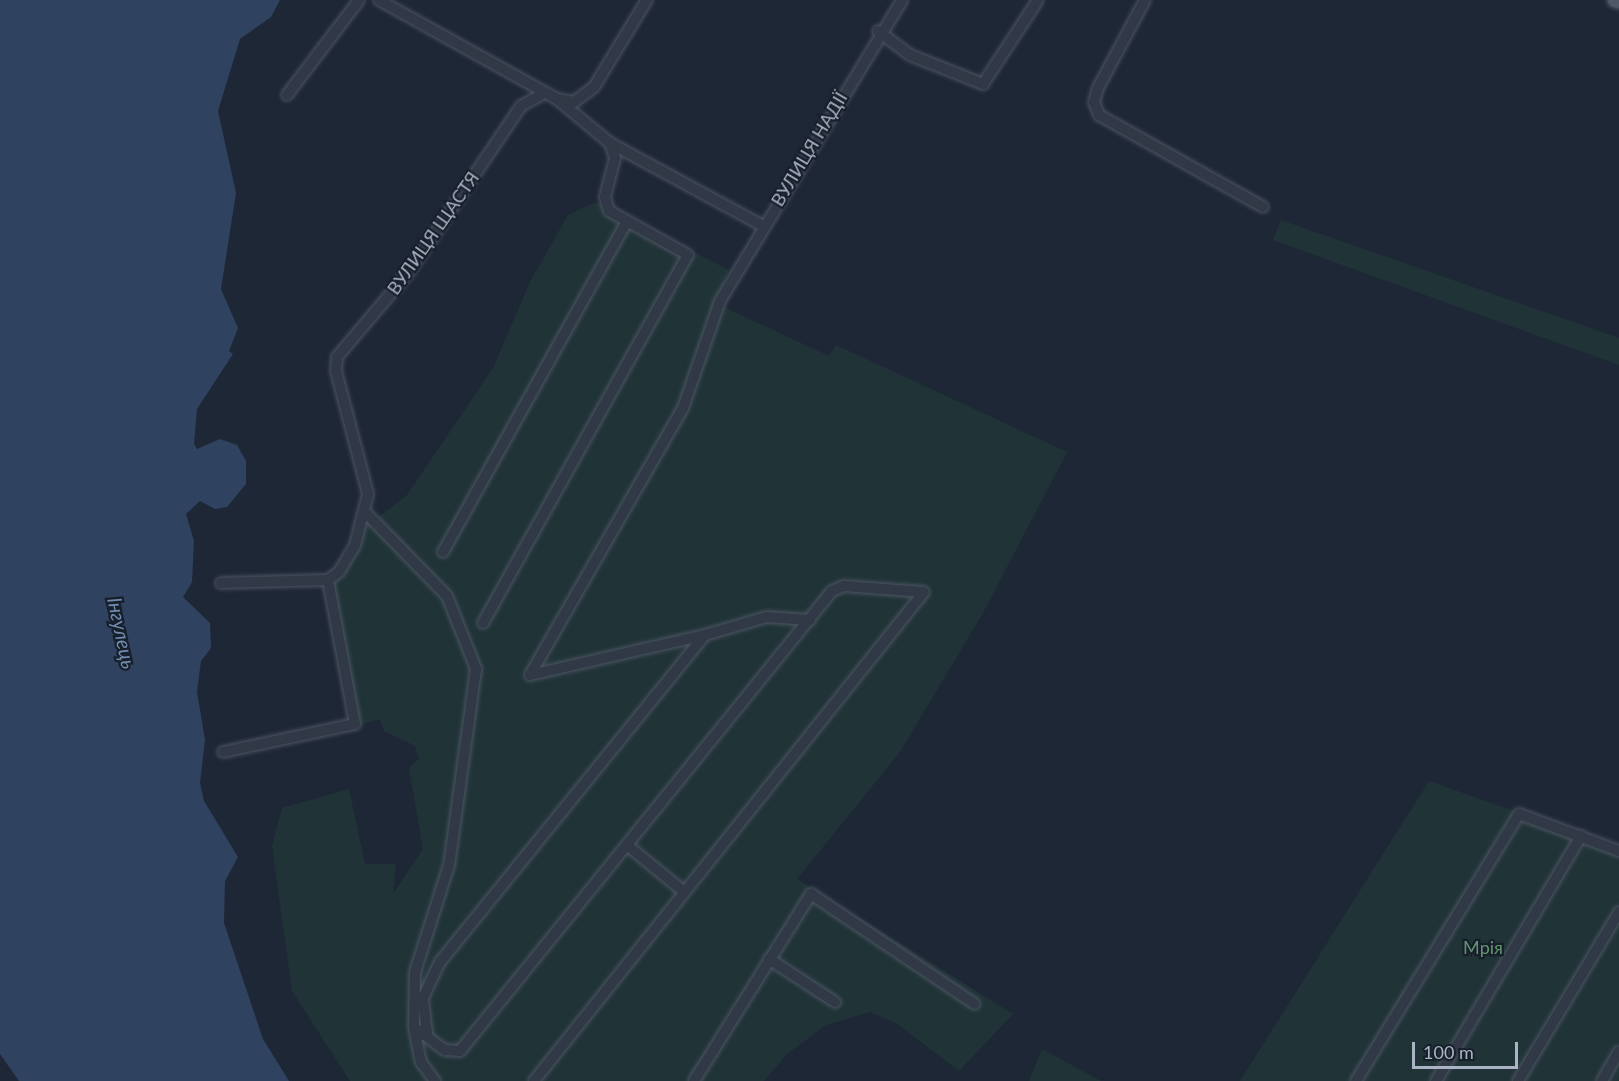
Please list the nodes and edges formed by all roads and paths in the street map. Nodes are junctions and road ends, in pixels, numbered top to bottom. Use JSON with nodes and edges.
{"nodes":[{"id":1,"x":359,"y":0,"type":"edge"},
{"id":2,"x":379,"y":0,"type":"edge"},
{"id":3,"x":647,"y":0,"type":"edge"},
{"id":4,"x":902,"y":0,"type":"edge"},
{"id":5,"x":1038,"y":0,"type":"edge"},
{"id":6,"x":1145,"y":0,"type":"edge"},
{"id":7,"x":878,"y":32,"type":"junction"},
{"id":8,"x":287,"y":95,"type":"dead end"},
{"id":9,"x":541,"y":95,"type":"junction"},
{"id":10,"x":557,"y":99,"type":"junction"},
{"id":11,"x":610,"y":142,"type":"junction"},
{"id":12,"x":1263,"y":207,"type":"dead end"},
{"id":13,"x":626,"y":223,"type":"junction"},
{"id":14,"x":763,"y":226,"type":"junction"},
{"id":15,"x":365,"y":512,"type":"junction"},
{"id":16,"x":443,"y":552,"type":"dead end"},
{"id":17,"x":328,"y":580,"type":"junction"},
{"id":18,"x":221,"y":583,"type":"dead end"},
{"id":19,"x":810,"y":620,"type":"junction"},
{"id":20,"x":483,"y":623,"type":"dead end"},
{"id":21,"x":705,"y":635,"type":"junction"},
{"id":22,"x":223,"y":752,"type":"dead end"},
{"id":23,"x":1581,"y":836,"type":"junction"},
{"id":24,"x":627,"y":845,"type":"junction"},
{"id":25,"x":1619,"y":851,"type":"edge"},
{"id":26,"x":684,"y":891,"type":"junction"},
{"id":27,"x":1619,"y":912,"type":"edge"},
{"id":28,"x":769,"y":959,"type":"junction"},
{"id":29,"x":835,"y":1002,"type":"dead end"},
{"id":30,"x":975,"y":1004,"type":"dead end"},
{"id":31,"x":414,"y":1027,"type":"junction"},
{"id":32,"x":428,"y":1034,"type":"junction"},
{"id":33,"x":1619,"y":1052,"type":"edge"},
{"id":34,"x":435,"y":1081,"type":"edge"},
{"id":35,"x":534,"y":1081,"type":"edge"},
{"id":36,"x":694,"y":1081,"type":"edge"},
{"id":37,"x":1356,"y":1081,"type":"edge"},
{"id":38,"x":1436,"y":1081,"type":"edge"},
{"id":39,"x":1518,"y":1081,"type":"edge"},
{"id":40,"x":1602,"y":1081,"type":"edge"}],
"edges":[{"from":1,"to":8,"type":"street"},
{"from":2,"to":9,"type":"street"},
{"from":3,"to":10,"type":"street"},
{"from":4,"to":7,"type":"street","name":"ВУЛИЦЯ НАДІЇ"},
{"from":5,"to":7,"type":"street"},
{"from":6,"to":12,"type":"street"},
{"from":7,"to":14,"type":"street","name":"ВУЛИЦЯ НАДІЇ"},
{"from":9,"to":10,"type":"street"},
{"from":9,"to":15,"type":"street","name":"ВУЛИЦЯ ЩАСТЯ"},
{"from":10,"to":11,"type":"street"},
{"from":11,"to":13,"type":"street"},
{"from":11,"to":14,"type":"street"},
{"from":13,"to":16,"type":"street"},
{"from":13,"to":20,"type":"street"},
{"from":14,"to":21,"type":"street","name":"ВУЛИЦЯ НАДІЇ"},
{"from":15,"to":17,"type":"street","name":"ВУЛИЦЯ ЩАСТЯ"},
{"from":15,"to":31,"type":"street"},
{"from":17,"to":18,"type":"street"},
{"from":17,"to":22,"type":"street"},
{"from":19,"to":21,"type":"street"},
{"from":19,"to":24,"type":"street"},
{"from":19,"to":26,"type":"street"},
{"from":21,"to":32,"type":"street"},
{"from":23,"to":25,"type":"street"},
{"from":23,"to":37,"type":"street"},
{"from":23,"to":38,"type":"street"},
{"from":24,"to":26,"type":"street"},
{"from":24,"to":32,"type":"street"},
{"from":26,"to":35,"type":"street"},
{"from":27,"to":39,"type":"street"},
{"from":28,"to":29,"type":"street"},
{"from":28,"to":30,"type":"street"},
{"from":28,"to":36,"type":"street"},
{"from":31,"to":32,"type":"street"},
{"from":31,"to":34,"type":"street"},
{"from":33,"to":40,"type":"street"}]}
